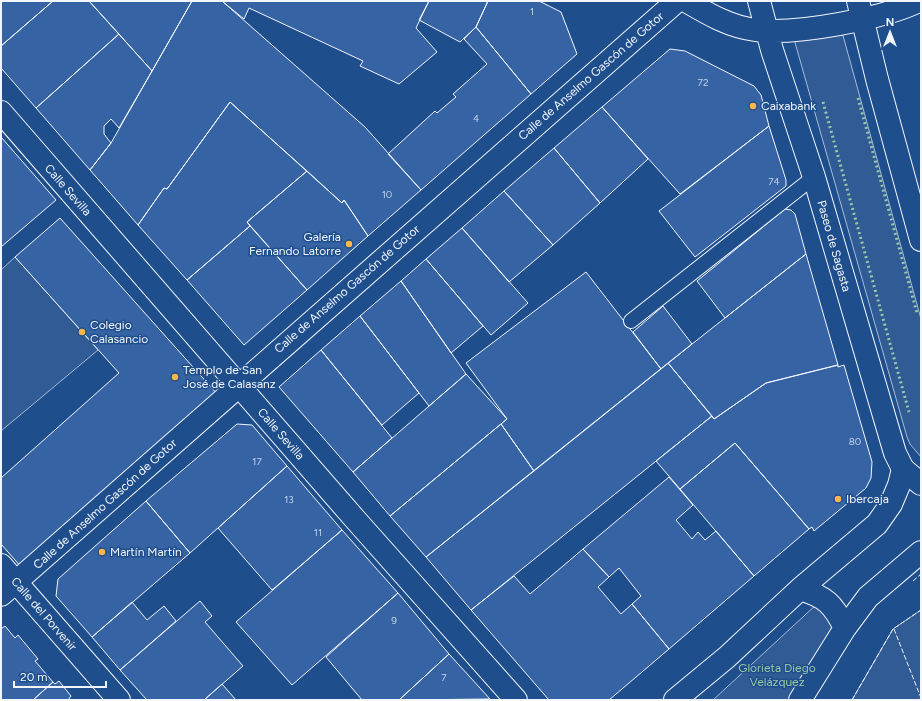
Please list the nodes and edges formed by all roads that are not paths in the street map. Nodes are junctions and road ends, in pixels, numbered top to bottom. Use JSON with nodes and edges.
{"nodes":[{"id":1,"x":677,"y":1,"type":"edge"},
{"id":2,"x":686,"y":1,"type":"edge"},
{"id":3,"x":759,"y":1,"type":"edge"},
{"id":4,"x":919,"y":1,"type":"edge"},
{"id":5,"x":860,"y":10,"type":"edge"},
{"id":6,"x":767,"y":31,"type":"junction"},
{"id":7,"x":1,"y":112,"type":"edge"},
{"id":8,"x":814,"y":177,"type":"junction"},
{"id":9,"x":921,"y":240,"type":"edge"},
{"id":10,"x":631,"y":321,"type":"dead end"},
{"id":11,"x":239,"y":385,"type":"junction"},
{"id":12,"x":903,"y":469,"type":"junction"},
{"id":13,"x":921,"y":484,"type":"edge"},
{"id":14,"x":921,"y":552,"type":"edge"},
{"id":15,"x":1,"y":565,"type":"edge"},
{"id":16,"x":9,"y":589,"type":"edge"},
{"id":17,"x":800,"y":589,"type":"junction"},
{"id":18,"x":845,"y":628,"type":"junction"},
{"id":19,"x":119,"y":700,"type":"edge"},
{"id":20,"x":516,"y":700,"type":"edge"},
{"id":21,"x":675,"y":700,"type":"edge"},
{"id":22,"x":800,"y":700,"type":"edge"}],
"edges":[{"from":1,"to":11,"type":"street","name":"Calle de Anselmo Gascón de Gotor"},
{"from":2,"to":6,"type":"street"},
{"from":3,"to":6,"type":"street","name":"Paseo de Sagasta"},
{"from":4,"to":5,"type":"street"},
{"from":5,"to":6,"type":"street"},
{"from":5,"to":9,"type":"street"},
{"from":6,"to":8,"type":"street","name":"Paseo de Sagasta"},
{"from":7,"to":11,"type":"street","name":"Calle Sevilla"},
{"from":8,"to":10,"type":"lane"},
{"from":8,"to":12,"type":"street","name":"Paseo de Sagasta"},
{"from":11,"to":16,"type":"street","name":"Calle de Anselmo Gascón de Gotor"},
{"from":11,"to":20,"type":"street","name":"Calle Sevilla"},
{"from":12,"to":13,"type":"street","name":"Paseo de Sagasta"},
{"from":12,"to":17,"type":"street"},
{"from":14,"to":18,"type":"street"},
{"from":15,"to":16,"type":"street","name":"Calle del Porvenir"},
{"from":16,"to":19,"type":"street","name":"Calle del Porvenir"},
{"from":17,"to":18,"type":"street"},
{"from":17,"to":21,"type":"street"},
{"from":18,"to":22,"type":"street"}]}
